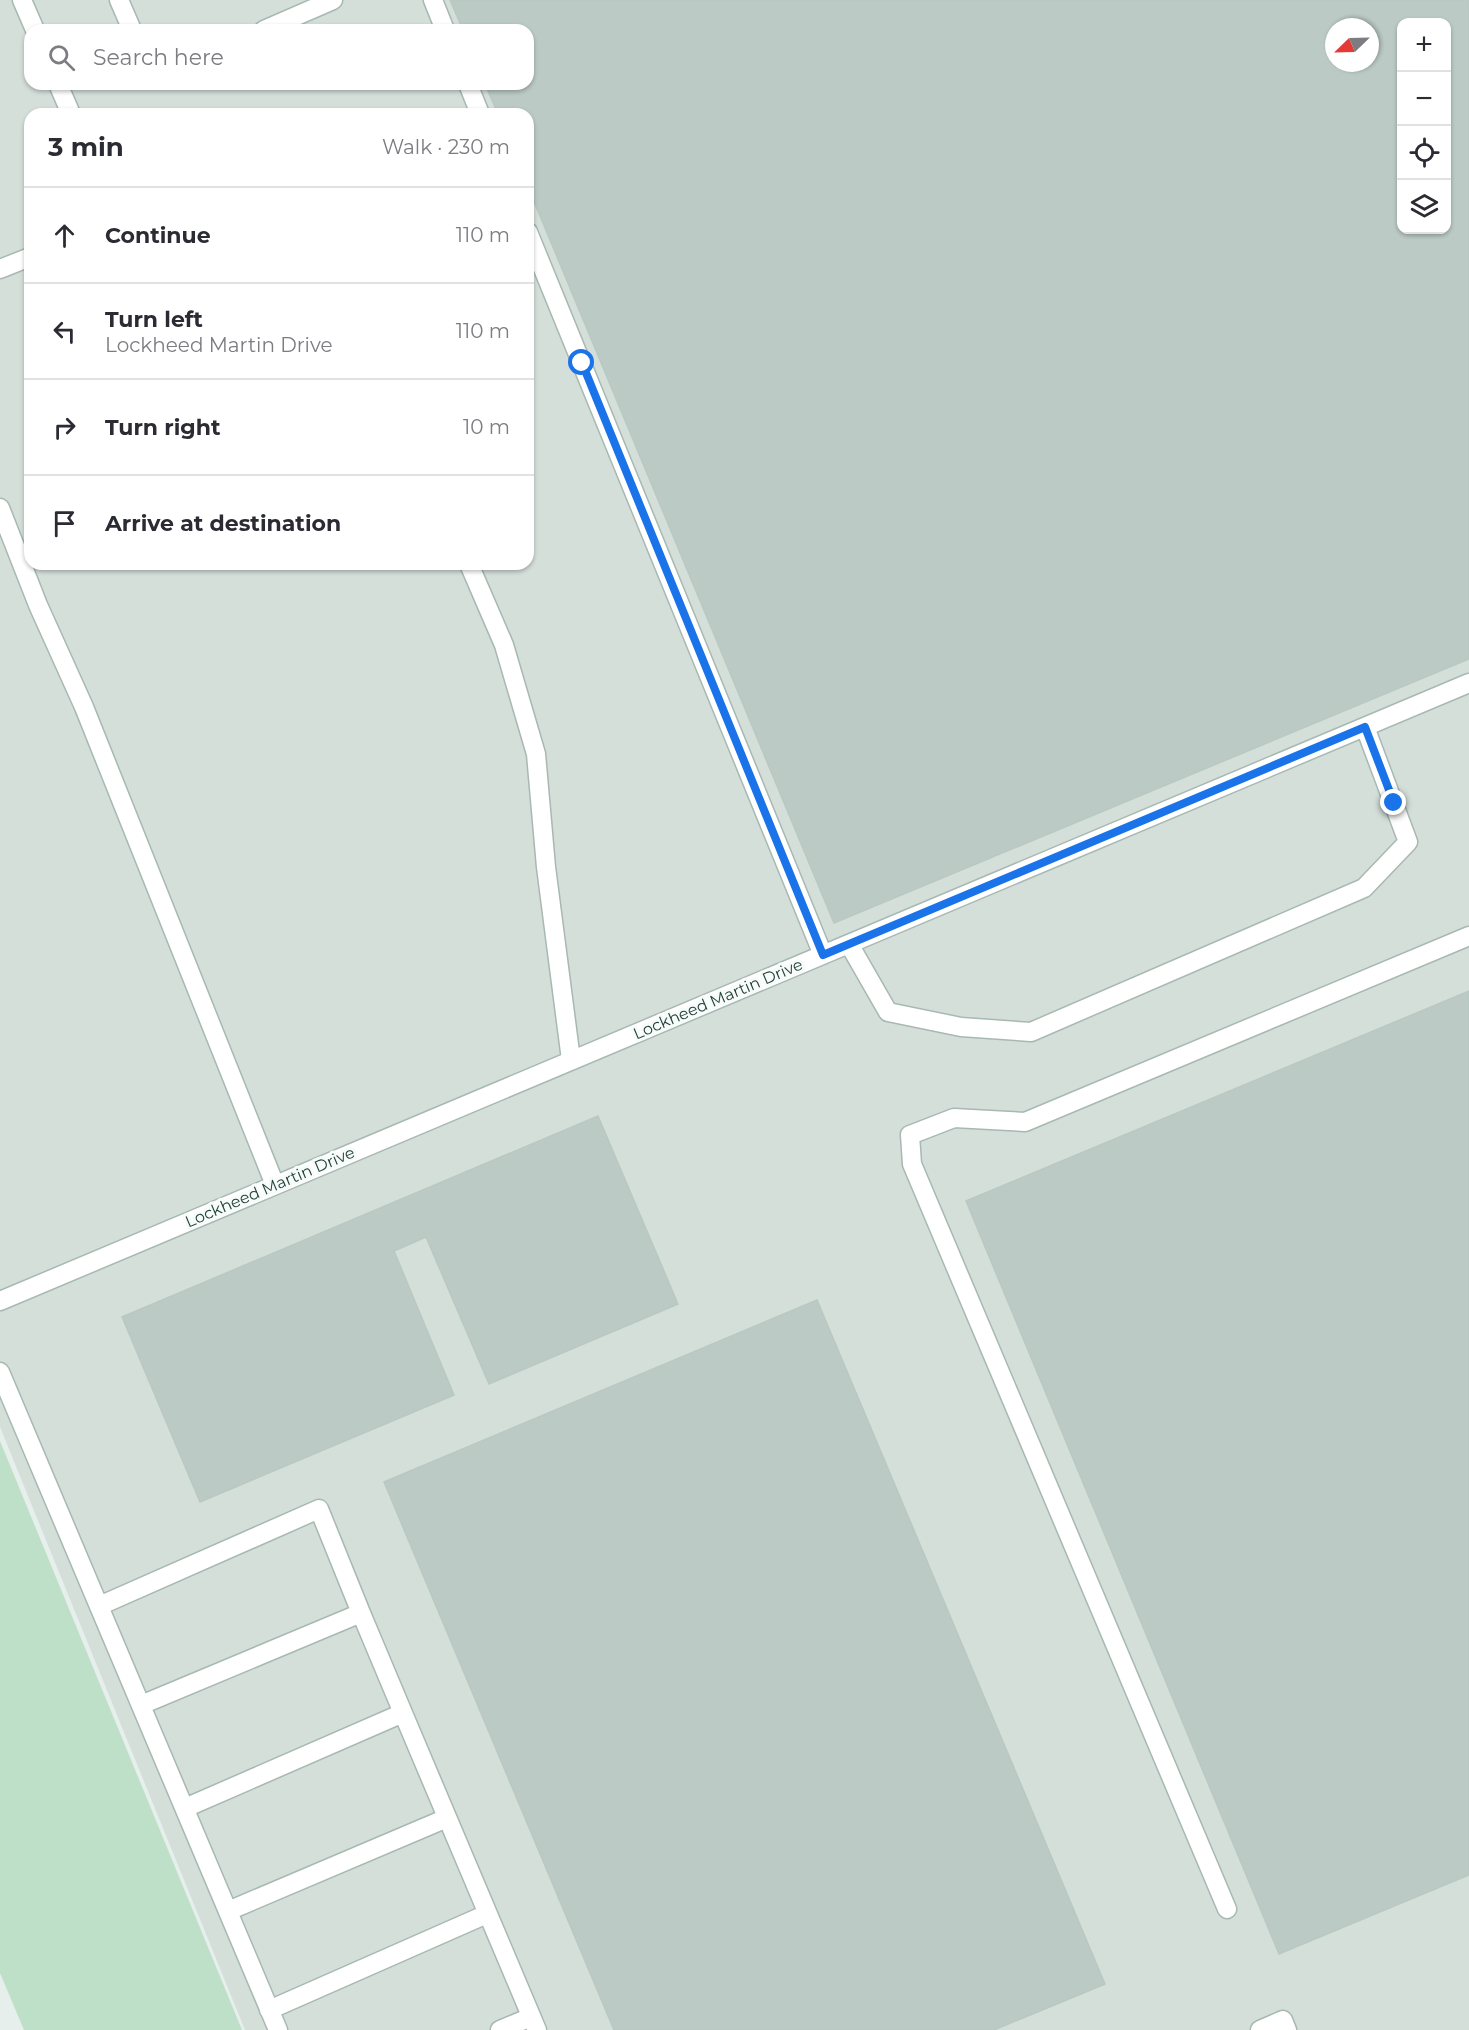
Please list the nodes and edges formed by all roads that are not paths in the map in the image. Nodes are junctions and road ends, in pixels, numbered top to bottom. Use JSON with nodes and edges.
{"nodes":[{"id":1,"x":22,"y":0,"type":"edge"},
{"id":2,"x":120,"y":0,"type":"edge"},
{"id":3,"x":333,"y":0,"type":"edge"},
{"id":4,"x":433,"y":0,"type":"edge"},
{"id":5,"x":32,"y":24,"type":"edge"},
{"id":6,"x":130,"y":24,"type":"edge"},
{"id":7,"x":278,"y":24,"type":"edge"},
{"id":8,"x":443,"y":24,"type":"edge"},
{"id":9,"x":61,"y":90,"type":"edge"},
{"id":10,"x":470,"y":90,"type":"edge"},
{"id":11,"x":68,"y":108,"type":"edge"},
{"id":12,"x":478,"y":108,"type":"edge"},
{"id":13,"x":534,"y":247,"type":"edge"},
{"id":14,"x":24,"y":259,"type":"edge"},
{"id":15,"x":0,"y":269,"type":"edge"},
{"id":16,"x":0,"y":508,"type":"edge"},
{"id":17,"x":24,"y":569,"type":"edge"},
{"id":18,"x":24,"y":570,"type":"edge"},
{"id":19,"x":472,"y":570,"type":"edge"},
{"id":20,"x":1469,"y":683,"type":"edge"},
{"id":21,"x":1365,"y":727,"type":"junction"},
{"id":22,"x":1469,"y":936,"type":"edge"},
{"id":23,"x":849,"y":944,"type":"junction"},
{"id":24,"x":823,"y":955,"type":"junction"},
{"id":25,"x":571,"y":1060,"type":"junction"},
{"id":26,"x":275,"y":1185,"type":"junction"},
{"id":27,"x":0,"y":1301,"type":"edge"},
{"id":28,"x":0,"y":1372,"type":"edge"},
{"id":29,"x":99,"y":1606,"type":"junction"},
{"id":30,"x":362,"y":1613,"type":"junction"},
{"id":31,"x":141,"y":1705,"type":"junction"},
{"id":32,"x":403,"y":1713,"type":"junction"},
{"id":33,"x":184,"y":1808,"type":"junction"},
{"id":34,"x":447,"y":1818,"type":"junction"},
{"id":35,"x":1227,"y":1909,"type":"dead end"},
{"id":36,"x":228,"y":1911,"type":"junction"},
{"id":37,"x":487,"y":1914,"type":"junction"},
{"id":38,"x":269,"y":2010,"type":"junction"},
{"id":39,"x":534,"y":2023,"type":"edge"},
{"id":40,"x":278,"y":2030,"type":"edge"},
{"id":41,"x":500,"y":2030,"type":"edge"},
{"id":42,"x":1260,"y":2030,"type":"edge"},
{"id":43,"x":1287,"y":2030,"type":"edge"}],
"edges":[{"from":1,"to":5,"type":"lane"},
{"from":2,"to":6,"type":"lane"},
{"from":3,"to":7,"type":"lane"},
{"from":4,"to":8,"type":"lane"},
{"from":9,"to":11,"type":"lane"},
{"from":10,"to":12,"type":"lane"},
{"from":13,"to":24,"type":"lane"},
{"from":14,"to":15,"type":"lane"},
{"from":16,"to":17,"type":"lane"},
{"from":18,"to":26,"type":"lane"},
{"from":19,"to":25,"type":"lane"},
{"from":20,"to":21,"type":"lane","name":"Lockheed Martin Drive"},
{"from":21,"to":23,"type":"lane","name":"Lockheed Martin Drive"},
{"from":21,"to":23,"type":"lane"},
{"from":22,"to":35,"type":"lane"},
{"from":23,"to":24,"type":"lane","name":"Lockheed Martin Drive"},
{"from":24,"to":25,"type":"lane","name":"Lockheed Martin Drive"},
{"from":25,"to":26,"type":"lane","name":"Lockheed Martin Drive"},
{"from":26,"to":27,"type":"lane","name":"Lockheed Martin Drive"},
{"from":28,"to":29,"type":"lane"},
{"from":29,"to":30,"type":"lane"},
{"from":29,"to":31,"type":"lane"},
{"from":30,"to":31,"type":"lane"},
{"from":30,"to":32,"type":"lane"},
{"from":31,"to":33,"type":"lane"},
{"from":32,"to":33,"type":"lane"},
{"from":32,"to":34,"type":"lane"},
{"from":33,"to":36,"type":"lane"},
{"from":34,"to":36,"type":"lane"},
{"from":34,"to":37,"type":"lane"},
{"from":36,"to":38,"type":"lane"},
{"from":37,"to":38,"type":"lane"},
{"from":37,"to":39,"type":"lane"},
{"from":38,"to":40,"type":"lane"},
{"from":39,"to":41,"type":"lane"},
{"from":42,"to":43,"type":"lane"}]}
